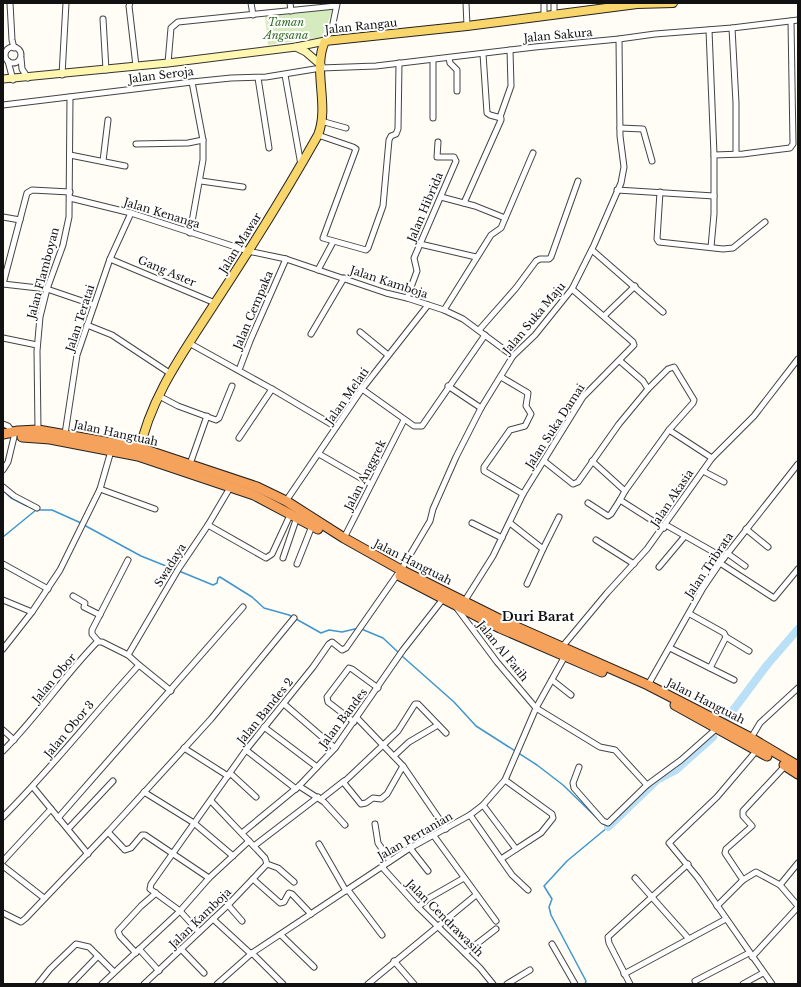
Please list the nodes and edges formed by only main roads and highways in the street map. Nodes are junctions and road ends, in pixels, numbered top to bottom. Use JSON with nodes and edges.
{"nodes":[{"id":1,"x":673,"y":3,"type":"edge"},
{"id":2,"x":637,"y":4,"type":"edge"},
{"id":3,"x":332,"y":38,"type":"joint"},
{"id":4,"x":10,"y":434,"type":"edge"},
{"id":5,"x":3,"y":440,"type":"edge"},
{"id":6,"x":139,"y":452,"type":"junction"},
{"id":7,"x":255,"y":491,"type":"junction"},
{"id":8,"x":399,"y":572,"type":"junction"},
{"id":9,"x":418,"y":582,"type":"junction"},
{"id":10,"x":563,"y":651,"type":"junction"},
{"id":11,"x":769,"y":753,"type":"junction"},
{"id":12,"x":798,"y":766,"type":"edge"},
{"id":13,"x":798,"y":774,"type":"edge"}],
"edges":[{"from":1,"to":2,"type":"main road","name":"Jalan Rangau"},
{"from":2,"to":3,"type":"main road","name":"Jalan Rangau"},
{"from":3,"to":6,"type":"main road","name":"Jalan Mawar"},
{"from":4,"to":5,"type":"highway","name":"Jalan Hangtuah"},
{"from":4,"to":6,"type":"highway","name":"Jalan Hangtuah"},
{"from":4,"to":6,"type":"highway","name":"Jalan Hangtuah"},
{"from":6,"to":7,"type":"highway","name":"Jalan Hangtuah"},
{"from":6,"to":7,"type":"highway","name":"Jalan Hangtuah"},
{"from":7,"to":8,"type":"highway","name":"Jalan Hangtuah"},
{"from":7,"to":8,"type":"highway","name":"Jalan Hangtuah"},
{"from":8,"to":9,"type":"highway","name":"Jalan Hangtuah"},
{"from":9,"to":10,"type":"highway","name":"Jalan Hangtuah"},
{"from":9,"to":10,"type":"highway","name":"Jalan Hangtuah"},
{"from":10,"to":11,"type":"highway","name":"Jalan Hangtuah"},
{"from":10,"to":11,"type":"highway","name":"Jalan Hangtuah"},
{"from":11,"to":12,"type":"highway","name":"Jalan Hangtuah"},
{"from":11,"to":13,"type":"highway","name":"Jalan Hangtuah"}]}
